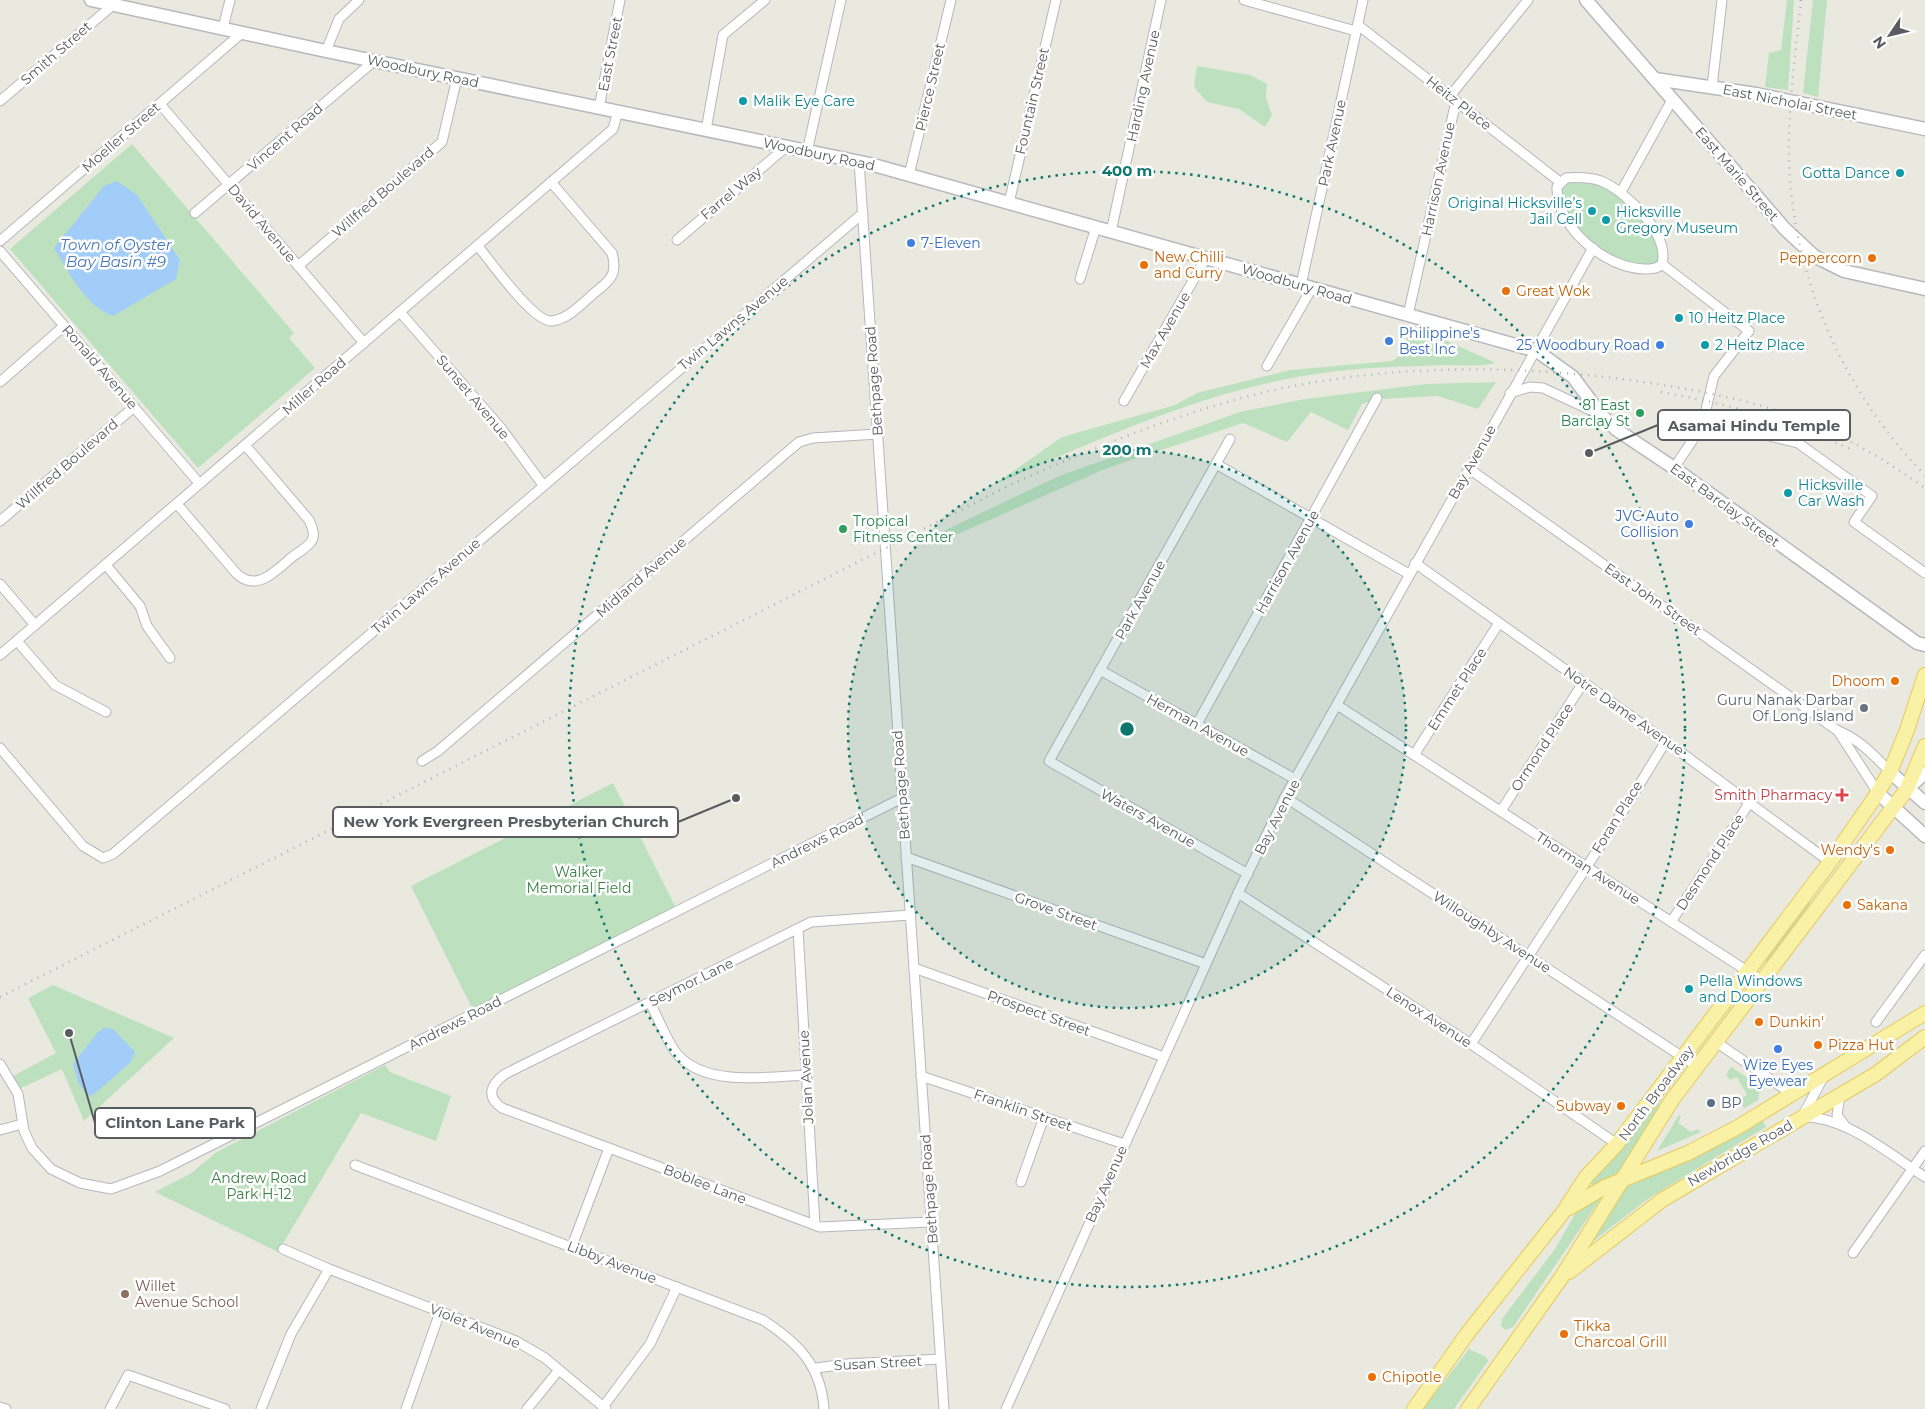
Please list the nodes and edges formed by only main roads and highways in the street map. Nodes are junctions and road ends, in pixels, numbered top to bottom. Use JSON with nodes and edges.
{"nodes":[{"id":1,"x":91,"y":0,"type":"edge"},
{"id":2,"x":1586,"y":0,"type":"edge"},
{"id":3,"x":1655,"y":78,"type":"junction"},
{"id":4,"x":1925,"y":129,"type":"edge"},
{"id":5,"x":1925,"y":289,"type":"edge"},
{"id":6,"x":1537,"y":351,"type":"joint"},
{"id":7,"x":1925,"y":645,"type":"edge"},
{"id":8,"x":1925,"y":675,"type":"edge"},
{"id":9,"x":1925,"y":746,"type":"edge"},
{"id":10,"x":1890,"y":772,"type":"junction"},
{"id":11,"x":1925,"y":773,"type":"edge"},
{"id":12,"x":1907,"y":789,"type":"junction"},
{"id":13,"x":1878,"y":793,"type":"junction"},
{"id":14,"x":1925,"y":803,"type":"edge"},
{"id":15,"x":1893,"y":808,"type":"junction"},
{"id":16,"x":1925,"y":836,"type":"edge"},
{"id":17,"x":1925,"y":1013,"type":"edge"},
{"id":18,"x":1925,"y":1036,"type":"edge"},
{"id":19,"x":1622,"y":1180,"type":"junction"},
{"id":20,"x":1564,"y":1211,"type":"junction"},
{"id":21,"x":1561,"y":1278,"type":"junction"},
{"id":22,"x":1414,"y":1409,"type":"edge"},
{"id":23,"x":1468,"y":1409,"type":"edge"}],
"edges":[{"from":1,"to":6,"type":"main road","name":"Woodbury Road"},
{"from":2,"to":3,"type":"main road","name":"East Marie Street"},
{"from":3,"to":4,"type":"main road","name":"East Nicholai Street"},
{"from":3,"to":5,"type":"main road","name":"East Marie Street"},
{"from":6,"to":7,"type":"main road","name":"East Barclay Street"},
{"from":8,"to":10,"type":"main road","name":"North Broadway"},
{"from":9,"to":12,"type":"main road","name":"North Broadway"},
{"from":10,"to":12,"type":"main road"},
{"from":10,"to":13,"type":"main road","name":"North Broadway"},
{"from":11,"to":12,"type":"main road"},
{"from":12,"to":14,"type":"main road"},
{"from":12,"to":15,"type":"main road","name":"North Broadway"},
{"from":13,"to":15,"type":"main road"},
{"from":13,"to":20,"type":"main road","name":"North Broadway"},
{"from":15,"to":16,"type":"main road"},
{"from":15,"to":19,"type":"main road","name":"North Broadway"},
{"from":17,"to":19,"type":"main road","name":"Newbridge Road"},
{"from":18,"to":21,"type":"main road","name":"Newbridge Road"},
{"from":19,"to":20,"type":"main road","name":"Newbridge Road"},
{"from":19,"to":21,"type":"main road","name":"North Broadway"},
{"from":20,"to":22,"type":"main road","name":"North Broadway"},
{"from":21,"to":23,"type":"main road","name":"North Broadway"}]}
